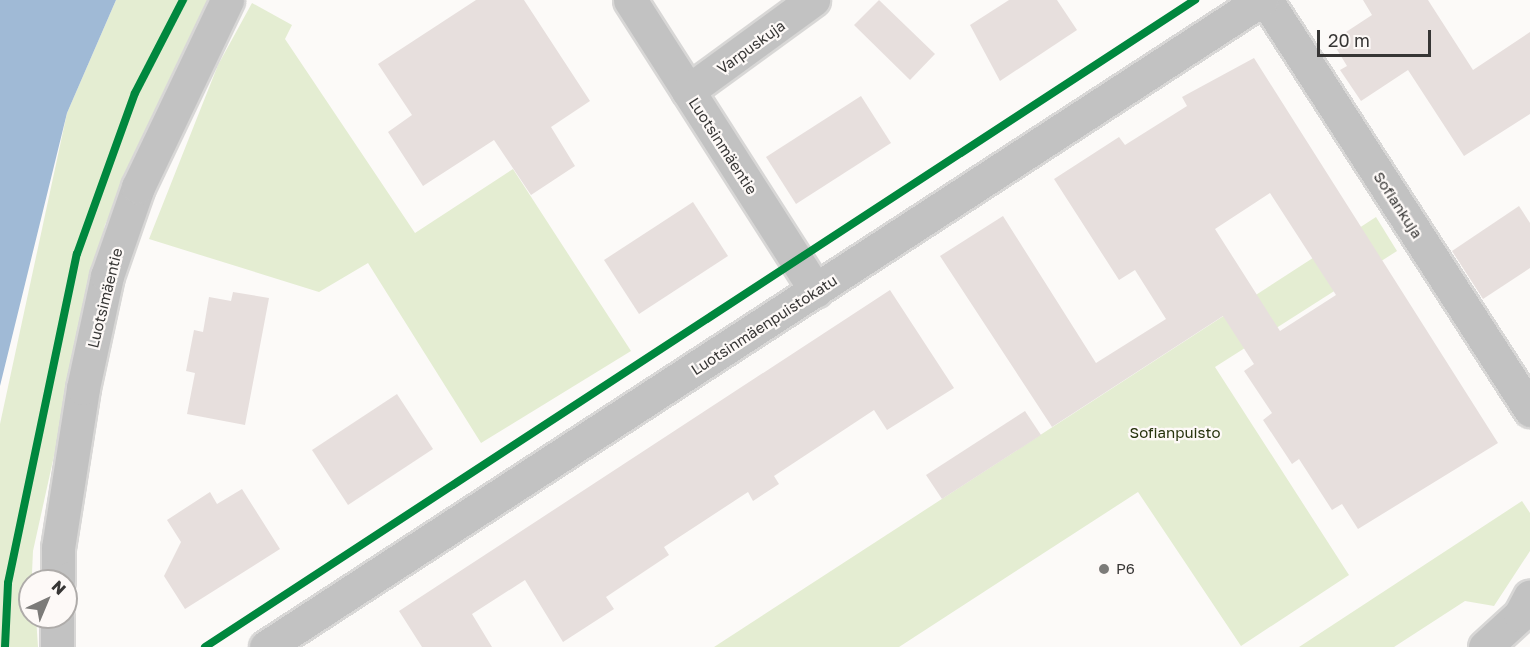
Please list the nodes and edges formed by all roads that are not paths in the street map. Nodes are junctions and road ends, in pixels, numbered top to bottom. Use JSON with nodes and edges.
{"nodes":[{"id":1,"x":227,"y":0,"type":"edge"},
{"id":2,"x":630,"y":0,"type":"edge"},
{"id":3,"x":813,"y":0,"type":"edge"},
{"id":4,"x":1261,"y":0,"type":"edge"},
{"id":5,"x":1266,"y":0,"type":"edge"},
{"id":6,"x":688,"y":91,"type":"junction"},
{"id":7,"x":816,"y":291,"type":"junction"},
{"id":8,"x":1530,"y":410,"type":"edge"},
{"id":9,"x":58,"y":569,"type":"edge"},
{"id":10,"x":1530,"y":596,"type":"edge"},
{"id":11,"x":57,"y":629,"type":"edge"},
{"id":12,"x":57,"y":647,"type":"edge"},
{"id":13,"x":266,"y":647,"type":"edge"},
{"id":14,"x":1485,"y":647,"type":"edge"}],
"edges":[{"from":1,"to":9,"type":"street","name":"Luotsimäentie"},
{"from":2,"to":6,"type":"street","name":"Luotsinmäentie"},
{"from":3,"to":6,"type":"street","name":"Varpuskuja"},
{"from":4,"to":7,"type":"street","name":"Luotsinmäenpuistokatu"},
{"from":5,"to":8,"type":"street","name":"Sofiankuja"},
{"from":6,"to":7,"type":"street","name":"Luotsinmäentie"},
{"from":7,"to":13,"type":"street","name":"Luotsinmäenpuistokatu"},
{"from":10,"to":14,"type":"street"},
{"from":11,"to":12,"type":"street"}]}
